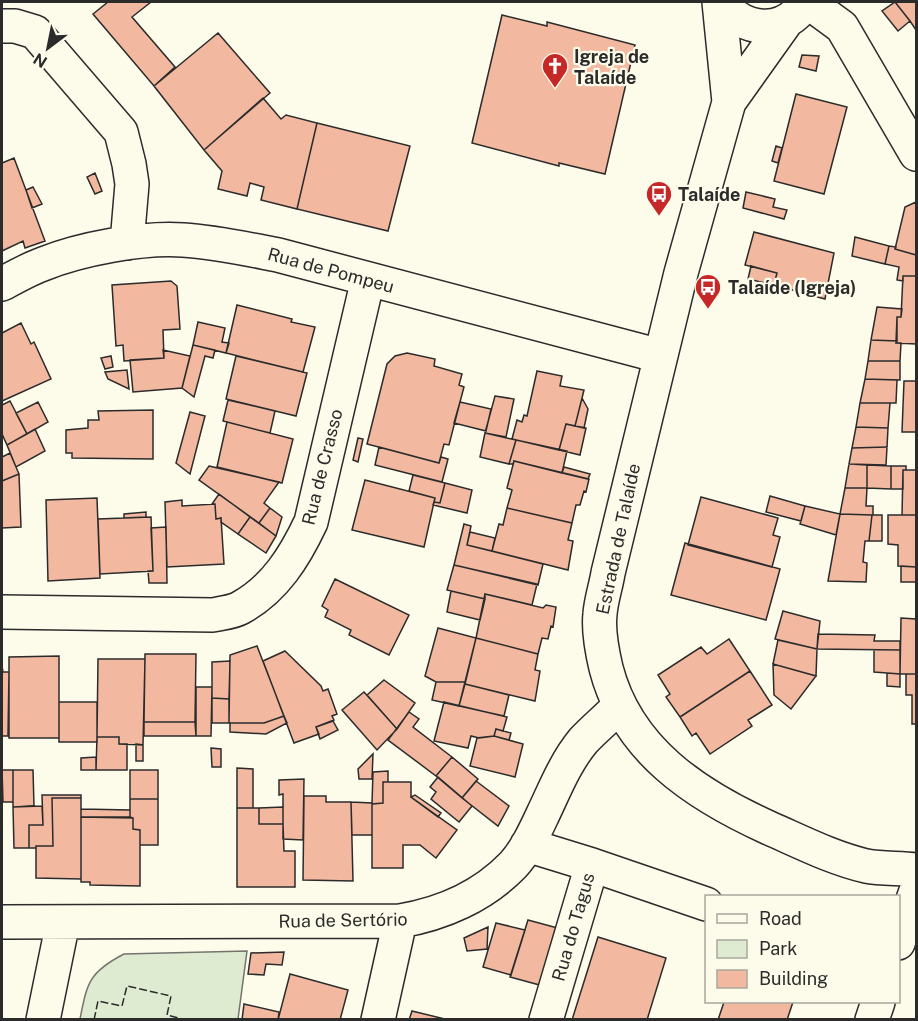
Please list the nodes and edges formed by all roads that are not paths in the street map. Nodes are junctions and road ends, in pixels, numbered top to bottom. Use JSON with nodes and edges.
{"nodes":[{"id":1,"x":720,"y":2,"type":"edge"},
{"id":2,"x":800,"y":8,"type":"edge"},
{"id":3,"x":2,"y":26,"type":"edge"},
{"id":4,"x":729,"y":102,"type":"junction"},
{"id":5,"x":916,"y":154,"type":"edge"},
{"id":6,"x":127,"y":243,"type":"junction"},
{"id":7,"x":368,"y":279,"type":"junction"},
{"id":8,"x":2,"y":284,"type":"edge"},
{"id":9,"x":660,"y":356,"type":"junction"},
{"id":10,"x":2,"y":612,"type":"edge"},
{"id":11,"x":620,"y":706,"type":"junction"},
{"id":12,"x":526,"y":845,"type":"junction"},
{"id":13,"x":592,"y":865,"type":"junction"},
{"id":14,"x":916,"y":870,"type":"edge"},
{"id":15,"x":916,"y":891,"type":"edge"},
{"id":16,"x":705,"y":904,"type":"edge"},
{"id":17,"x":400,"y":921,"type":"junction"},
{"id":18,"x":2,"y":922,"type":"edge"},
{"id":19,"x":63,"y":922,"type":"junction"},
{"id":20,"x":900,"y":937,"type":"edge"},
{"id":21,"x":878,"y":1003,"type":"edge"},
{"id":22,"x":43,"y":1020,"type":"edge"},
{"id":23,"x":378,"y":1020,"type":"edge"},
{"id":24,"x":546,"y":1020,"type":"edge"},
{"id":25,"x":872,"y":1020,"type":"edge"}],
"edges":[{"from":1,"to":2,"type":"street","name":"Estrada de Talaíde"},
{"from":1,"to":4,"type":"street","name":"Estrada de Talaíde"},
{"from":2,"to":4,"type":"street","name":"Estrada de Talaíde"},
{"from":2,"to":5,"type":"street"},
{"from":3,"to":6,"type":"street"},
{"from":4,"to":9,"type":"street","name":"Estrada de Talaíde"},
{"from":6,"to":7,"type":"street","name":"Rua de Pompeu"},
{"from":6,"to":8,"type":"street","name":"Rua de Pompeu"},
{"from":7,"to":9,"type":"street","name":"Rua de Pompeu"},
{"from":7,"to":10,"type":"street","name":"Rua de Crasso"},
{"from":9,"to":11,"type":"street","name":"Estrada de Talaíde"},
{"from":11,"to":12,"type":"street","name":"Rua de Sertório"},
{"from":11,"to":14,"type":"street","name":"Estrada de Talaíde"},
{"from":12,"to":13,"type":"street","name":"Rua do Tagus"},
{"from":12,"to":17,"type":"street","name":"Rua de Sertório"},
{"from":13,"to":16,"type":"street"},
{"from":13,"to":24,"type":"street","name":"Rua do Tagus"},
{"from":15,"to":20,"type":"street"},
{"from":17,"to":19,"type":"street","name":"Rua de Sertório"},
{"from":17,"to":23,"type":"street"},
{"from":18,"to":19,"type":"street","name":"Rua de Sertório"},
{"from":19,"to":22,"type":"street"},
{"from":21,"to":25,"type":"street"}]}
